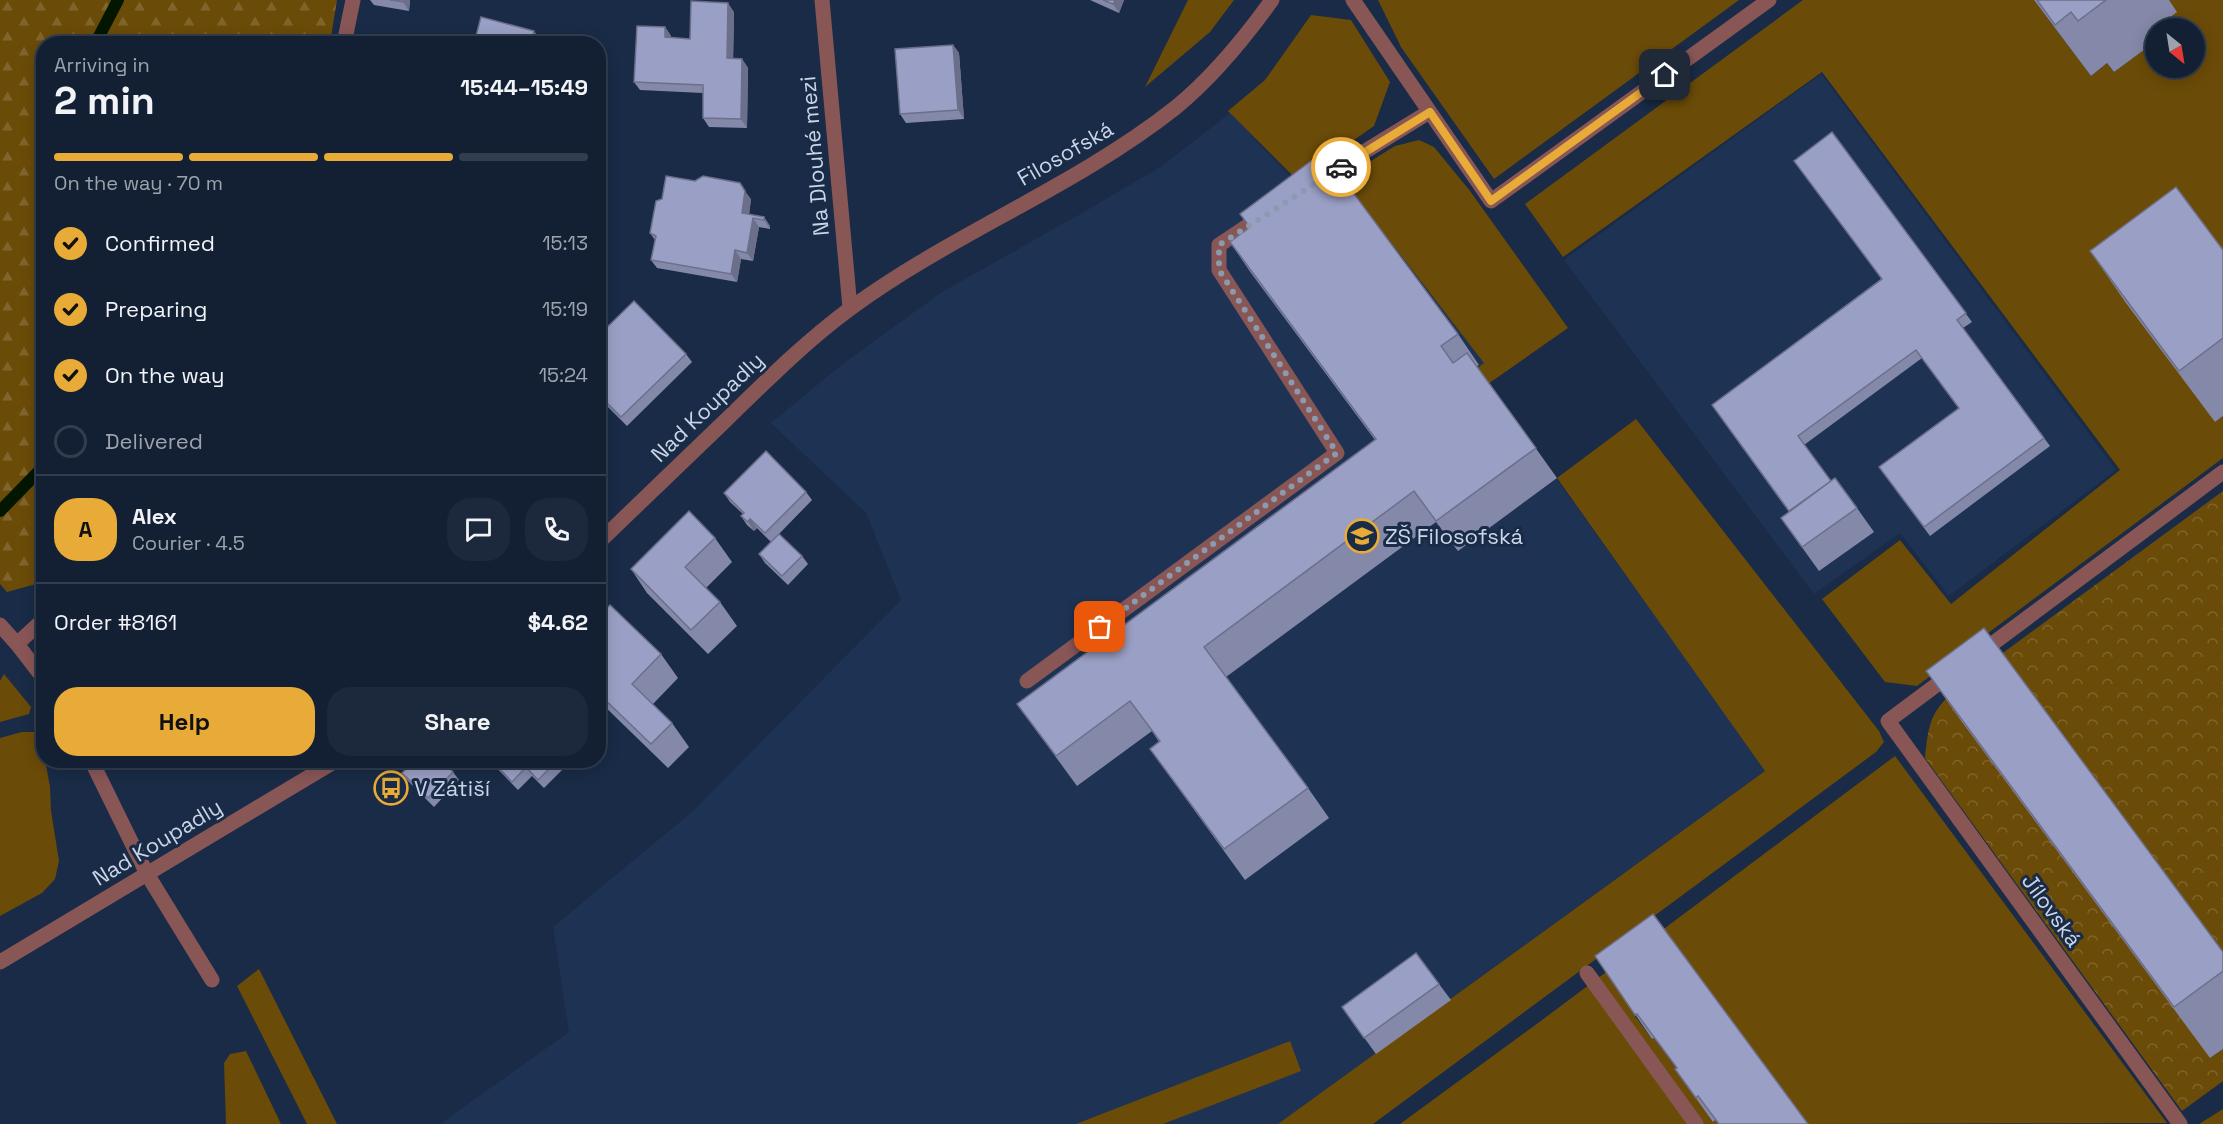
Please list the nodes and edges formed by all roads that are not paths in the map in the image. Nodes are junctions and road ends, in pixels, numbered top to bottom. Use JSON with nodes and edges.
{"nodes":[{"id":1,"x":353,"y":0,"type":"edge"},
{"id":2,"x":822,"y":0,"type":"edge"},
{"id":3,"x":1272,"y":0,"type":"edge"},
{"id":4,"x":1353,"y":0,"type":"edge"},
{"id":5,"x":1769,"y":0,"type":"edge"},
{"id":6,"x":346,"y":36,"type":"edge"},
{"id":7,"x":1430,"y":112,"type":"junction"},
{"id":8,"x":1305,"y":189,"type":"edge"},
{"id":9,"x":1276,"y":208,"type":"edge"},
{"id":10,"x":850,"y":308,"type":"junction"},
{"id":11,"x":2223,"y":472,"type":"edge"},
{"id":12,"x":606,"y":535,"type":"edge"},
{"id":13,"x":0,"y":625,"type":"edge"},
{"id":14,"x":36,"y":626,"type":"edge"},
{"id":15,"x":17,"y":644,"type":"junction"},
{"id":16,"x":36,"y":669,"type":"edge"},
{"id":17,"x":1027,"y":681,"type":"dead end"},
{"id":18,"x":95,"y":768,"type":"edge"},
{"id":19,"x":325,"y":768,"type":"edge"},
{"id":20,"x":147,"y":874,"type":"junction"},
{"id":21,"x":0,"y":962,"type":"edge"},
{"id":22,"x":1587,"y":973,"type":"dead end"},
{"id":23,"x":212,"y":980,"type":"dead end"},
{"id":24,"x":1696,"y":1124,"type":"edge"},
{"id":25,"x":2180,"y":1124,"type":"edge"}],
"edges":[{"from":1,"to":6,"type":"street"},
{"from":2,"to":10,"type":"street","name":"Na Dlouhé mezi"},
{"from":3,"to":10,"type":"street","name":"Filosofská"},
{"from":4,"to":7,"type":"street"},
{"from":5,"to":7,"type":"street"},
{"from":7,"to":8,"type":"street"},
{"from":9,"to":17,"type":"street"},
{"from":10,"to":12,"type":"street","name":"Nad Koupadly"},
{"from":11,"to":25,"type":"street","name":"Jílovská"},
{"from":13,"to":15,"type":"street"},
{"from":14,"to":15,"type":"street"},
{"from":15,"to":16,"type":"street"},
{"from":18,"to":20,"type":"street"},
{"from":19,"to":20,"type":"street","name":"Nad Koupadly"},
{"from":20,"to":21,"type":"street","name":"Nad Koupadly"},
{"from":20,"to":23,"type":"street"},
{"from":22,"to":24,"type":"street"}]}
